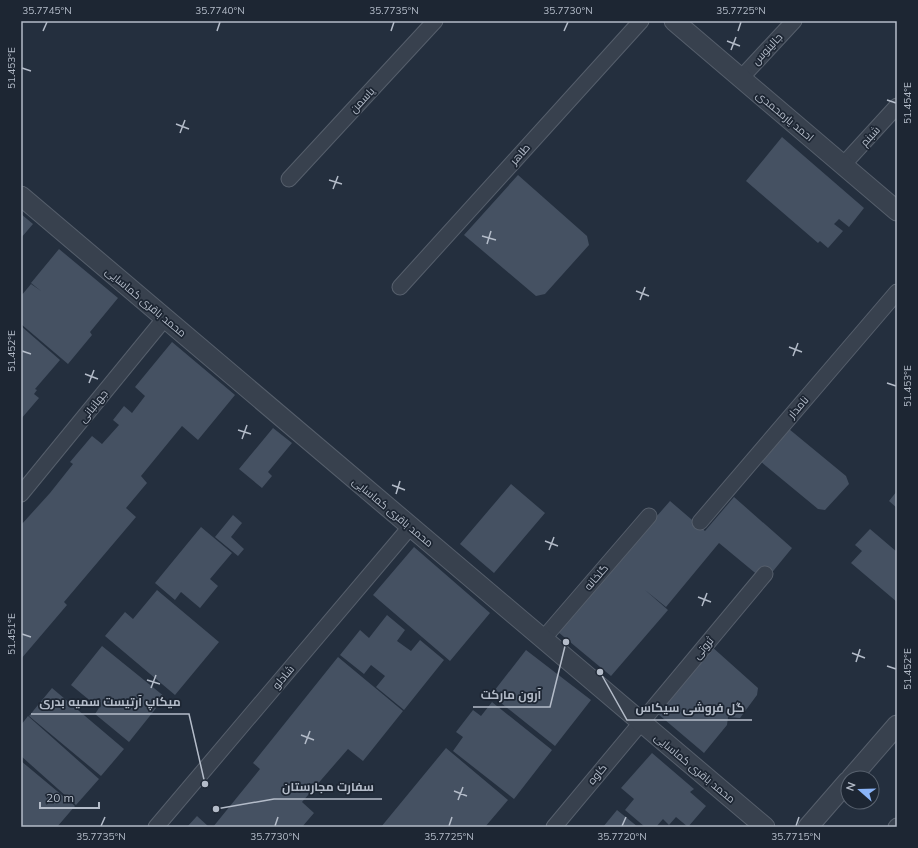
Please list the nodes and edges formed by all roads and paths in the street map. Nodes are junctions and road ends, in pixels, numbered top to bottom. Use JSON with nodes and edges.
{"nodes":[{"id":1,"x":435,"y":21,"type":"edge"},
{"id":2,"x":640,"y":21,"type":"edge"},
{"id":3,"x":674,"y":21,"type":"edge"},
{"id":4,"x":794,"y":21,"type":"edge"},
{"id":5,"x":741,"y":78,"type":"junction"},
{"id":6,"x":897,"y":106,"type":"edge"},
{"id":7,"x":843,"y":165,"type":"junction"},
{"id":8,"x":290,"y":179,"type":"dead end"},
{"id":9,"x":21,"y":196,"type":"edge"},
{"id":10,"x":897,"y":211,"type":"edge"},
{"id":11,"x":400,"y":287,"type":"dead end"},
{"id":12,"x":897,"y":292,"type":"edge"},
{"id":13,"x":165,"y":318,"type":"junction"},
{"id":14,"x":21,"y":494,"type":"edge"},
{"id":15,"x":649,"y":516,"type":"dead end"},
{"id":16,"x":700,"y":522,"type":"dead end"},
{"id":17,"x":411,"y":526,"type":"junction"},
{"id":18,"x":765,"y":574,"type":"dead end"},
{"id":19,"x":543,"y":639,"type":"junction"},
{"id":20,"x":641,"y":721,"type":"junction"},
{"id":21,"x":897,"y":724,"type":"edge"},
{"id":22,"x":858,"y":770,"type":"edge"},
{"id":23,"x":840,"y":790,"type":"edge"},
{"id":24,"x":156,"y":827,"type":"edge"},
{"id":25,"x":554,"y":827,"type":"edge"},
{"id":26,"x":766,"y":827,"type":"edge"},
{"id":27,"x":808,"y":827,"type":"edge"}],
"edges":[{"from":1,"to":8,"type":"street","name":"یاسمن"},
{"from":2,"to":11,"type":"street","name":"طاهر"},
{"from":3,"to":5,"type":"street","name":"احمد یارمحمدی"},
{"from":4,"to":5,"type":"street","name":"جالینوس"},
{"from":5,"to":7,"type":"street","name":"احمد یارمحمدی"},
{"from":6,"to":7,"type":"street","name":"شبنم"},
{"from":7,"to":10,"type":"street","name":"احمد یارمحمدی"},
{"from":9,"to":13,"type":"street","name":"محمد باقری کماسایی"},
{"from":12,"to":16,"type":"street","name":"نامدار"},
{"from":13,"to":14,"type":"street","name":"جهانبانی"},
{"from":13,"to":17,"type":"street","name":"محمد باقری کماسایی"},
{"from":15,"to":19,"type":"street","name":"گلخانه"},
{"from":17,"to":19,"type":"street","name":"محمد باقری کماسایی"},
{"from":17,"to":24,"type":"street","name":"شادلو"},
{"from":18,"to":20,"type":"street","name":"ثروتی"},
{"from":19,"to":20,"type":"street","name":"محمد باقری کماسایی"},
{"from":20,"to":25,"type":"street","name":"کاوه"},
{"from":20,"to":26,"type":"street","name":"محمد باقری کماسایی"},
{"from":21,"to":22,"type":"street"},
{"from":23,"to":27,"type":"street"}]}
